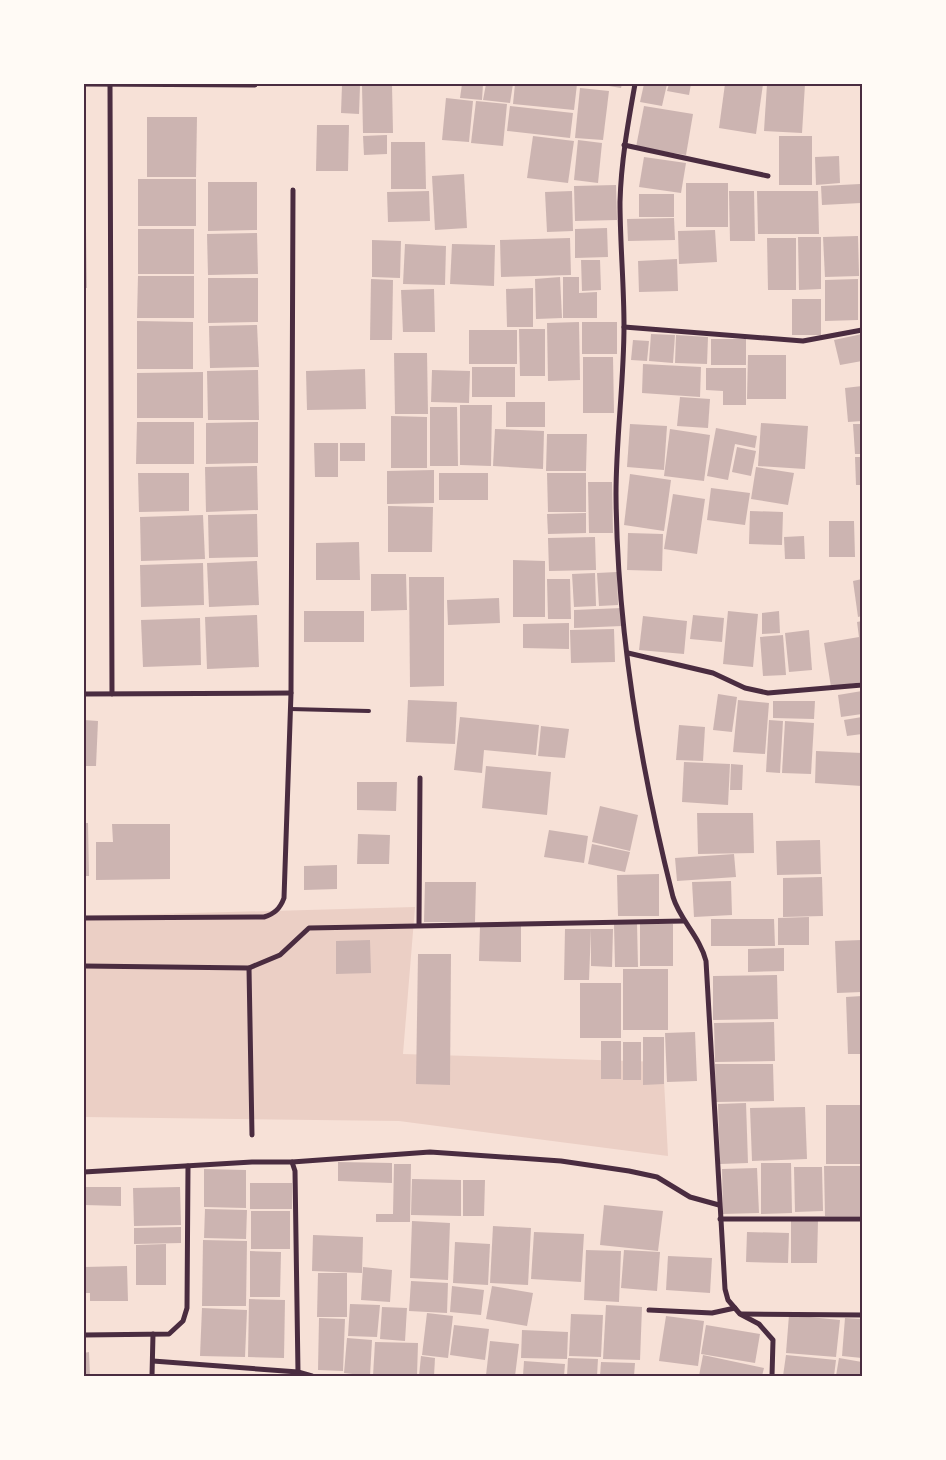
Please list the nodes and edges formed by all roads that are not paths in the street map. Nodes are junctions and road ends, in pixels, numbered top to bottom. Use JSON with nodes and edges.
{"nodes":[{"id":1,"x":84,"y":84,"type":"edge"},
{"id":2,"x":110,"y":84,"type":"edge"},
{"id":3,"x":635,"y":84,"type":"edge"},
{"id":4,"x":255,"y":85,"type":"edge"},
{"id":5,"x":624,"y":145,"type":"junction"},
{"id":6,"x":768,"y":176,"type":"dead end"},
{"id":7,"x":293,"y":190,"type":"dead end"},
{"id":8,"x":624,"y":327,"type":"junction"},
{"id":9,"x":862,"y":330,"type":"edge"},
{"id":10,"x":628,"y":653,"type":"junction"},
{"id":11,"x":862,"y":684,"type":"edge"},
{"id":12,"x":291,"y":693,"type":"junction"},
{"id":13,"x":84,"y":694,"type":"edge"},
{"id":14,"x":112,"y":694,"type":"junction"},
{"id":15,"x":290,"y":709,"type":"junction"},
{"id":16,"x":369,"y":711,"type":"dead end"},
{"id":17,"x":420,"y":778,"type":"dead end"},
{"id":18,"x":84,"y":918,"type":"edge"},
{"id":19,"x":684,"y":921,"type":"junction"},
{"id":20,"x":420,"y":924,"type":"junction"},
{"id":21,"x":84,"y":966,"type":"edge"},
{"id":22,"x":249,"y":968,"type":"junction"},
{"id":23,"x":252,"y":1135,"type":"dead end"},
{"id":24,"x":292,"y":1162,"type":"junction"},
{"id":25,"x":188,"y":1166,"type":"junction"},
{"id":26,"x":84,"y":1172,"type":"edge"},
{"id":27,"x":719,"y":1205,"type":"junction"},
{"id":28,"x":720,"y":1219,"type":"junction"},
{"id":29,"x":862,"y":1219,"type":"edge"},
{"id":30,"x":736,"y":1308,"type":"junction"},
{"id":31,"x":649,"y":1310,"type":"dead end"},
{"id":32,"x":740,"y":1314,"type":"junction"},
{"id":33,"x":862,"y":1315,"type":"edge"},
{"id":34,"x":152,"y":1334,"type":"junction"},
{"id":35,"x":84,"y":1335,"type":"edge"},
{"id":36,"x":152,"y":1361,"type":"junction"},
{"id":37,"x":298,"y":1372,"type":"junction"},
{"id":38,"x":152,"y":1376,"type":"edge"},
{"id":39,"x":312,"y":1376,"type":"edge"},
{"id":40,"x":772,"y":1376,"type":"edge"}],
"edges":[{"from":1,"to":2,"type":"street"},
{"from":2,"to":4,"type":"street"},
{"from":2,"to":14,"type":"street"},
{"from":3,"to":5,"type":"street"},
{"from":5,"to":6,"type":"street"},
{"from":5,"to":8,"type":"street"},
{"from":7,"to":12,"type":"street"},
{"from":8,"to":9,"type":"street"},
{"from":8,"to":10,"type":"street"},
{"from":10,"to":11,"type":"street"},
{"from":10,"to":19,"type":"street"},
{"from":12,"to":14,"type":"street"},
{"from":12,"to":15,"type":"street"},
{"from":13,"to":14,"type":"street"},
{"from":15,"to":16,"type":"lane"},
{"from":15,"to":18,"type":"street"},
{"from":17,"to":20,"type":"street"},
{"from":19,"to":20,"type":"street"},
{"from":19,"to":27,"type":"street"},
{"from":20,"to":22,"type":"street"},
{"from":21,"to":22,"type":"street"},
{"from":22,"to":23,"type":"street"},
{"from":24,"to":25,"type":"street"},
{"from":24,"to":27,"type":"street"},
{"from":24,"to":37,"type":"street"},
{"from":25,"to":26,"type":"street"},
{"from":25,"to":34,"type":"street"},
{"from":27,"to":28,"type":"street"},
{"from":28,"to":29,"type":"street"},
{"from":28,"to":30,"type":"street"},
{"from":30,"to":31,"type":"street"},
{"from":30,"to":32,"type":"street"},
{"from":32,"to":33,"type":"street"},
{"from":32,"to":40,"type":"street"},
{"from":34,"to":35,"type":"street"},
{"from":34,"to":36,"type":"street"},
{"from":36,"to":37,"type":"street"},
{"from":36,"to":38,"type":"street"},
{"from":37,"to":39,"type":"street"}]}
